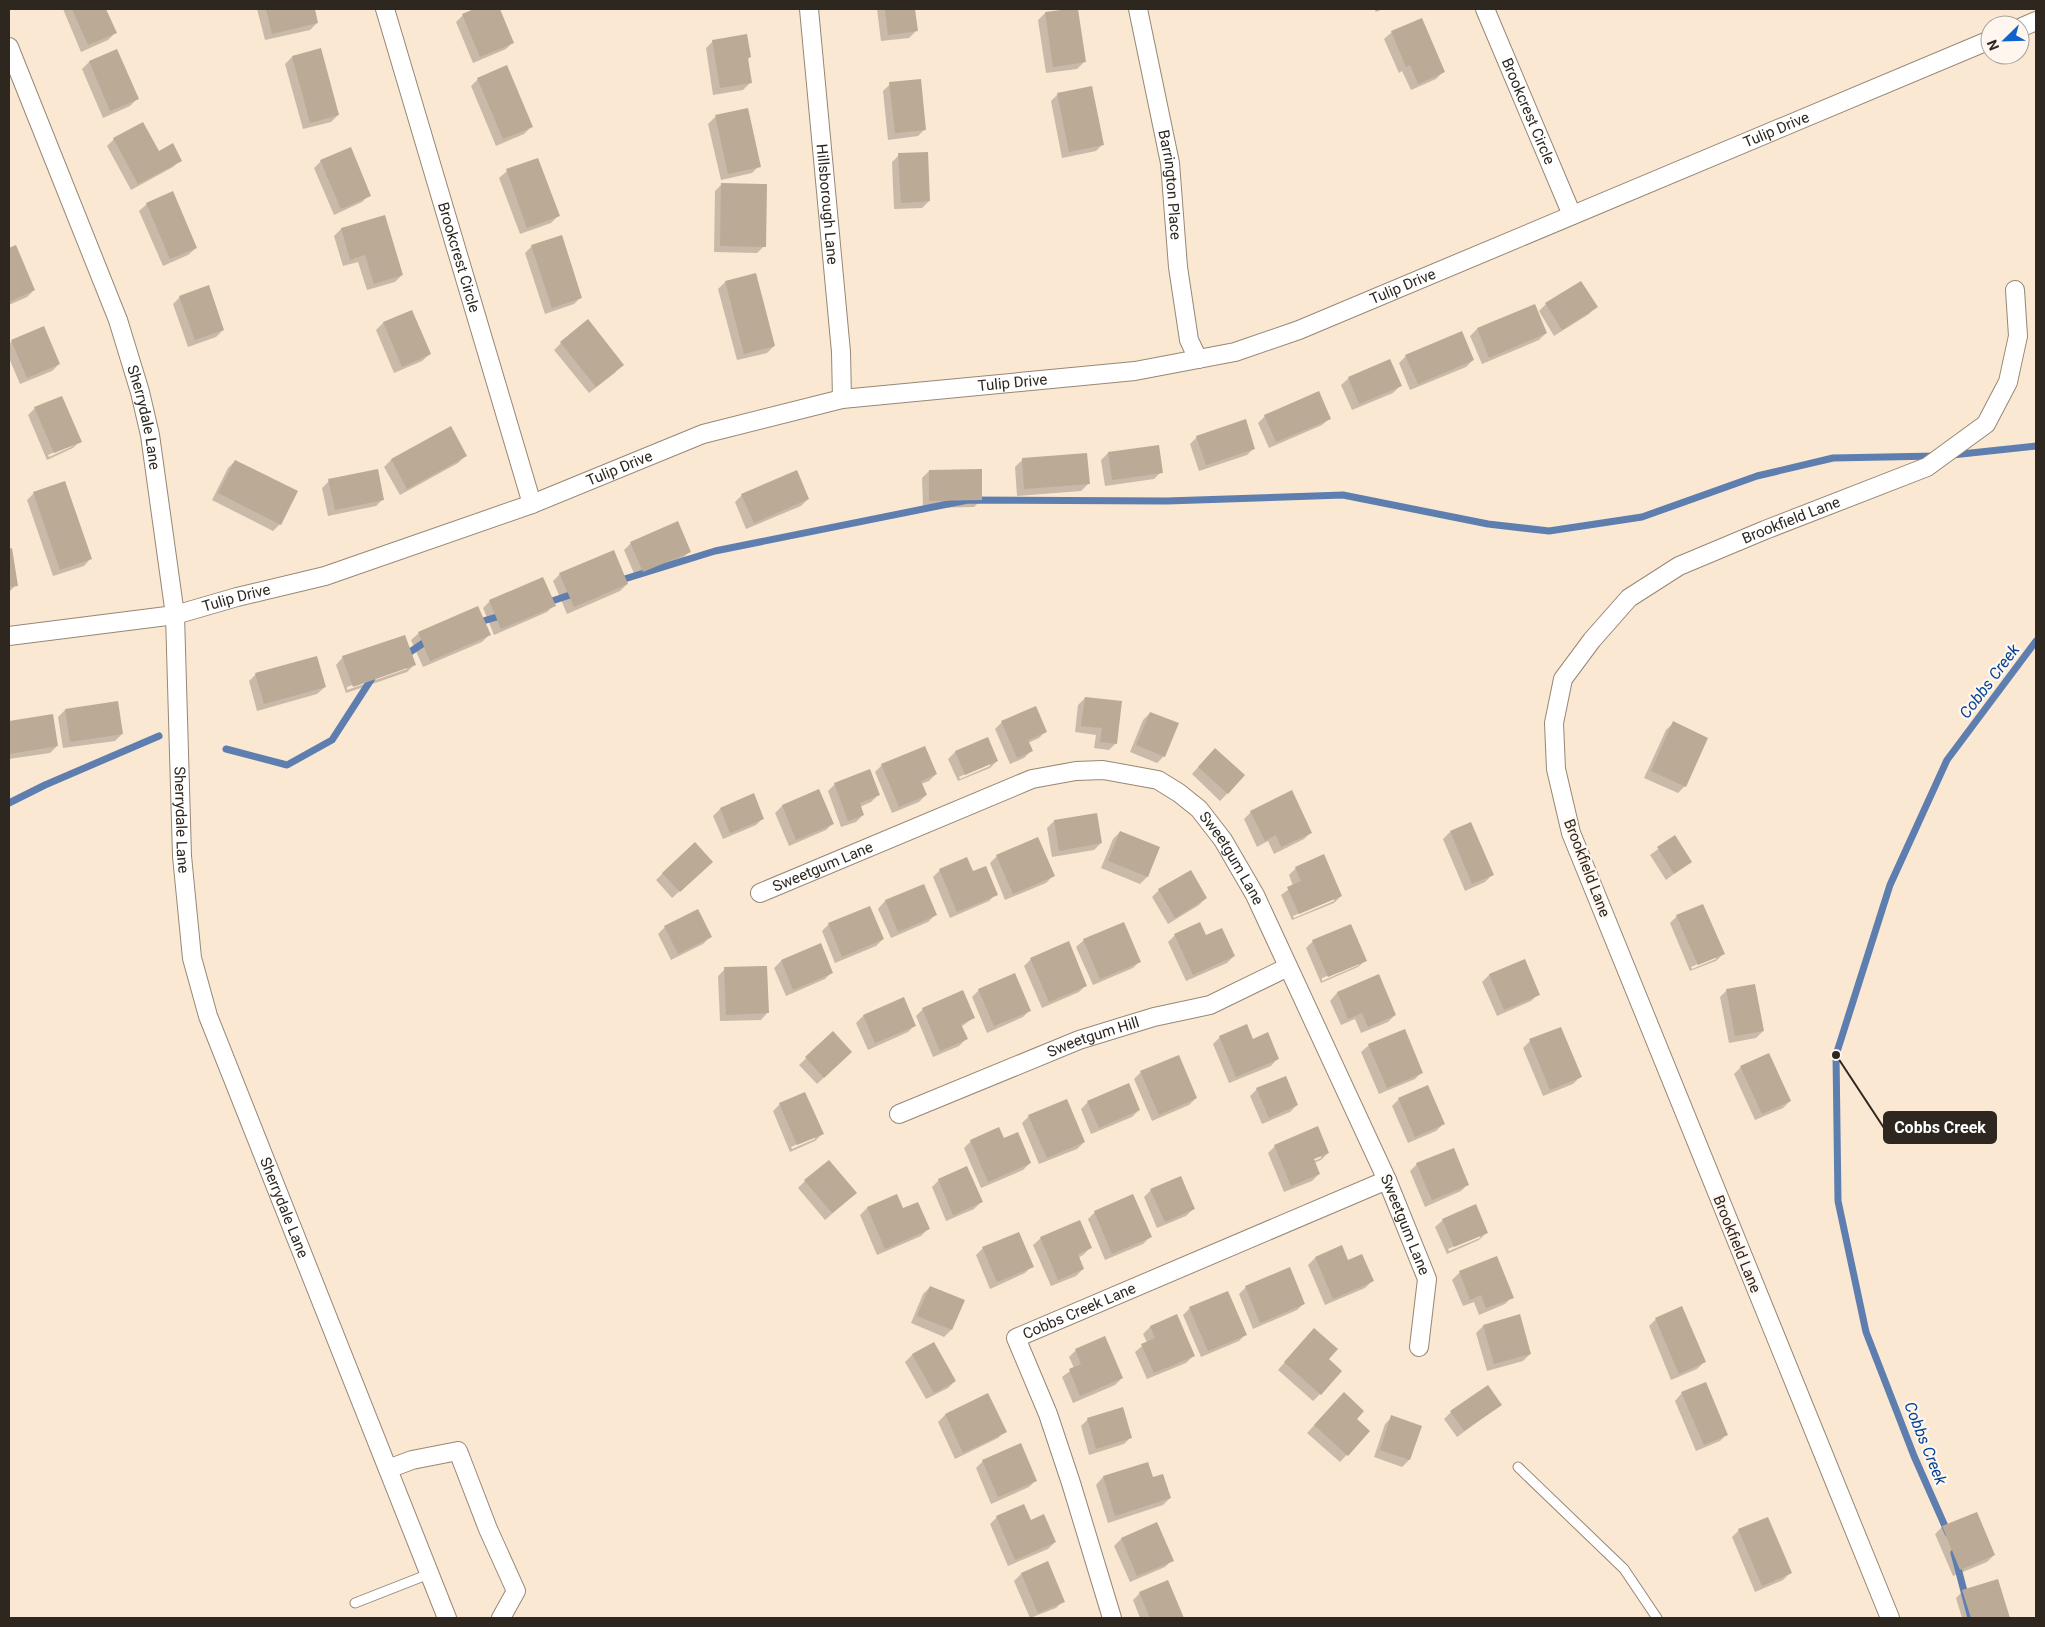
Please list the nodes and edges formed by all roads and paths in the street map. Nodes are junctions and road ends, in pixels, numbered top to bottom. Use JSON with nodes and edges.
{"nodes":[{"id":1,"x":385,"y":9,"type":"edge"},
{"id":2,"x":809,"y":9,"type":"edge"},
{"id":3,"x":1138,"y":9,"type":"edge"},
{"id":4,"x":1485,"y":9,"type":"edge"},
{"id":5,"x":1980,"y":44,"type":"edge"},
{"id":6,"x":9,"y":47,"type":"edge"},
{"id":7,"x":1572,"y":215,"type":"junction"},
{"id":8,"x":2015,"y":290,"type":"dead end"},
{"id":9,"x":1198,"y":359,"type":"junction"},
{"id":10,"x":842,"y":399,"type":"junction"},
{"id":11,"x":532,"y":504,"type":"junction"},
{"id":12,"x":175,"y":615,"type":"junction"},
{"id":13,"x":9,"y":636,"type":"edge"},
{"id":14,"x":760,"y":893,"type":"dead end"},
{"id":15,"x":1288,"y":966,"type":"junction"},
{"id":16,"x":899,"y":1114,"type":"dead end"},
{"id":17,"x":1387,"y":1180,"type":"junction"},
{"id":18,"x":1419,"y":1347,"type":"dead end"},
{"id":19,"x":1518,"y":1467,"type":"dead end"},
{"id":20,"x":388,"y":1469,"type":"junction"},
{"id":21,"x":430,"y":1574,"type":"junction"},
{"id":22,"x":355,"y":1603,"type":"dead end"},
{"id":23,"x":446,"y":1618,"type":"edge"},
{"id":24,"x":501,"y":1618,"type":"edge"},
{"id":25,"x":1112,"y":1618,"type":"edge"},
{"id":26,"x":1657,"y":1618,"type":"edge"},
{"id":27,"x":1890,"y":1618,"type":"edge"}],
"edges":[{"from":1,"to":11,"type":"street","name":"Brookcrest Circle"},
{"from":2,"to":10,"type":"street","name":"Hillsborough Lane"},
{"from":3,"to":9,"type":"street","name":"Barrington Place"},
{"from":4,"to":7,"type":"street","name":"Brookcrest Circle"},
{"from":5,"to":7,"type":"street","name":"Tulip Drive"},
{"from":6,"to":12,"type":"street","name":"Sherrydale Lane"},
{"from":7,"to":9,"type":"street","name":"Tulip Drive"},
{"from":8,"to":27,"type":"street","name":"Brookfield Lane"},
{"from":9,"to":10,"type":"street","name":"Tulip Drive"},
{"from":10,"to":11,"type":"street","name":"Tulip Drive"},
{"from":11,"to":12,"type":"street","name":"Tulip Drive"},
{"from":12,"to":13,"type":"street","name":"Tulip Drive"},
{"from":12,"to":20,"type":"street","name":"Sherrydale Lane"},
{"from":14,"to":15,"type":"street","name":"Sweetgum Lane"},
{"from":15,"to":16,"type":"street","name":"Sweetgum Hill"},
{"from":15,"to":17,"type":"street","name":"Sweetgum Lane"},
{"from":17,"to":18,"type":"street","name":"Sweetgum Lane"},
{"from":17,"to":25,"type":"street","name":"Cobbs Creek Lane"},
{"from":19,"to":26,"type":"lane"},
{"from":20,"to":21,"type":"street","name":"Sherrydale Lane"},
{"from":20,"to":24,"type":"street"},
{"from":21,"to":22,"type":"lane"},
{"from":21,"to":23,"type":"street","name":"Sherrydale Lane"}]}
